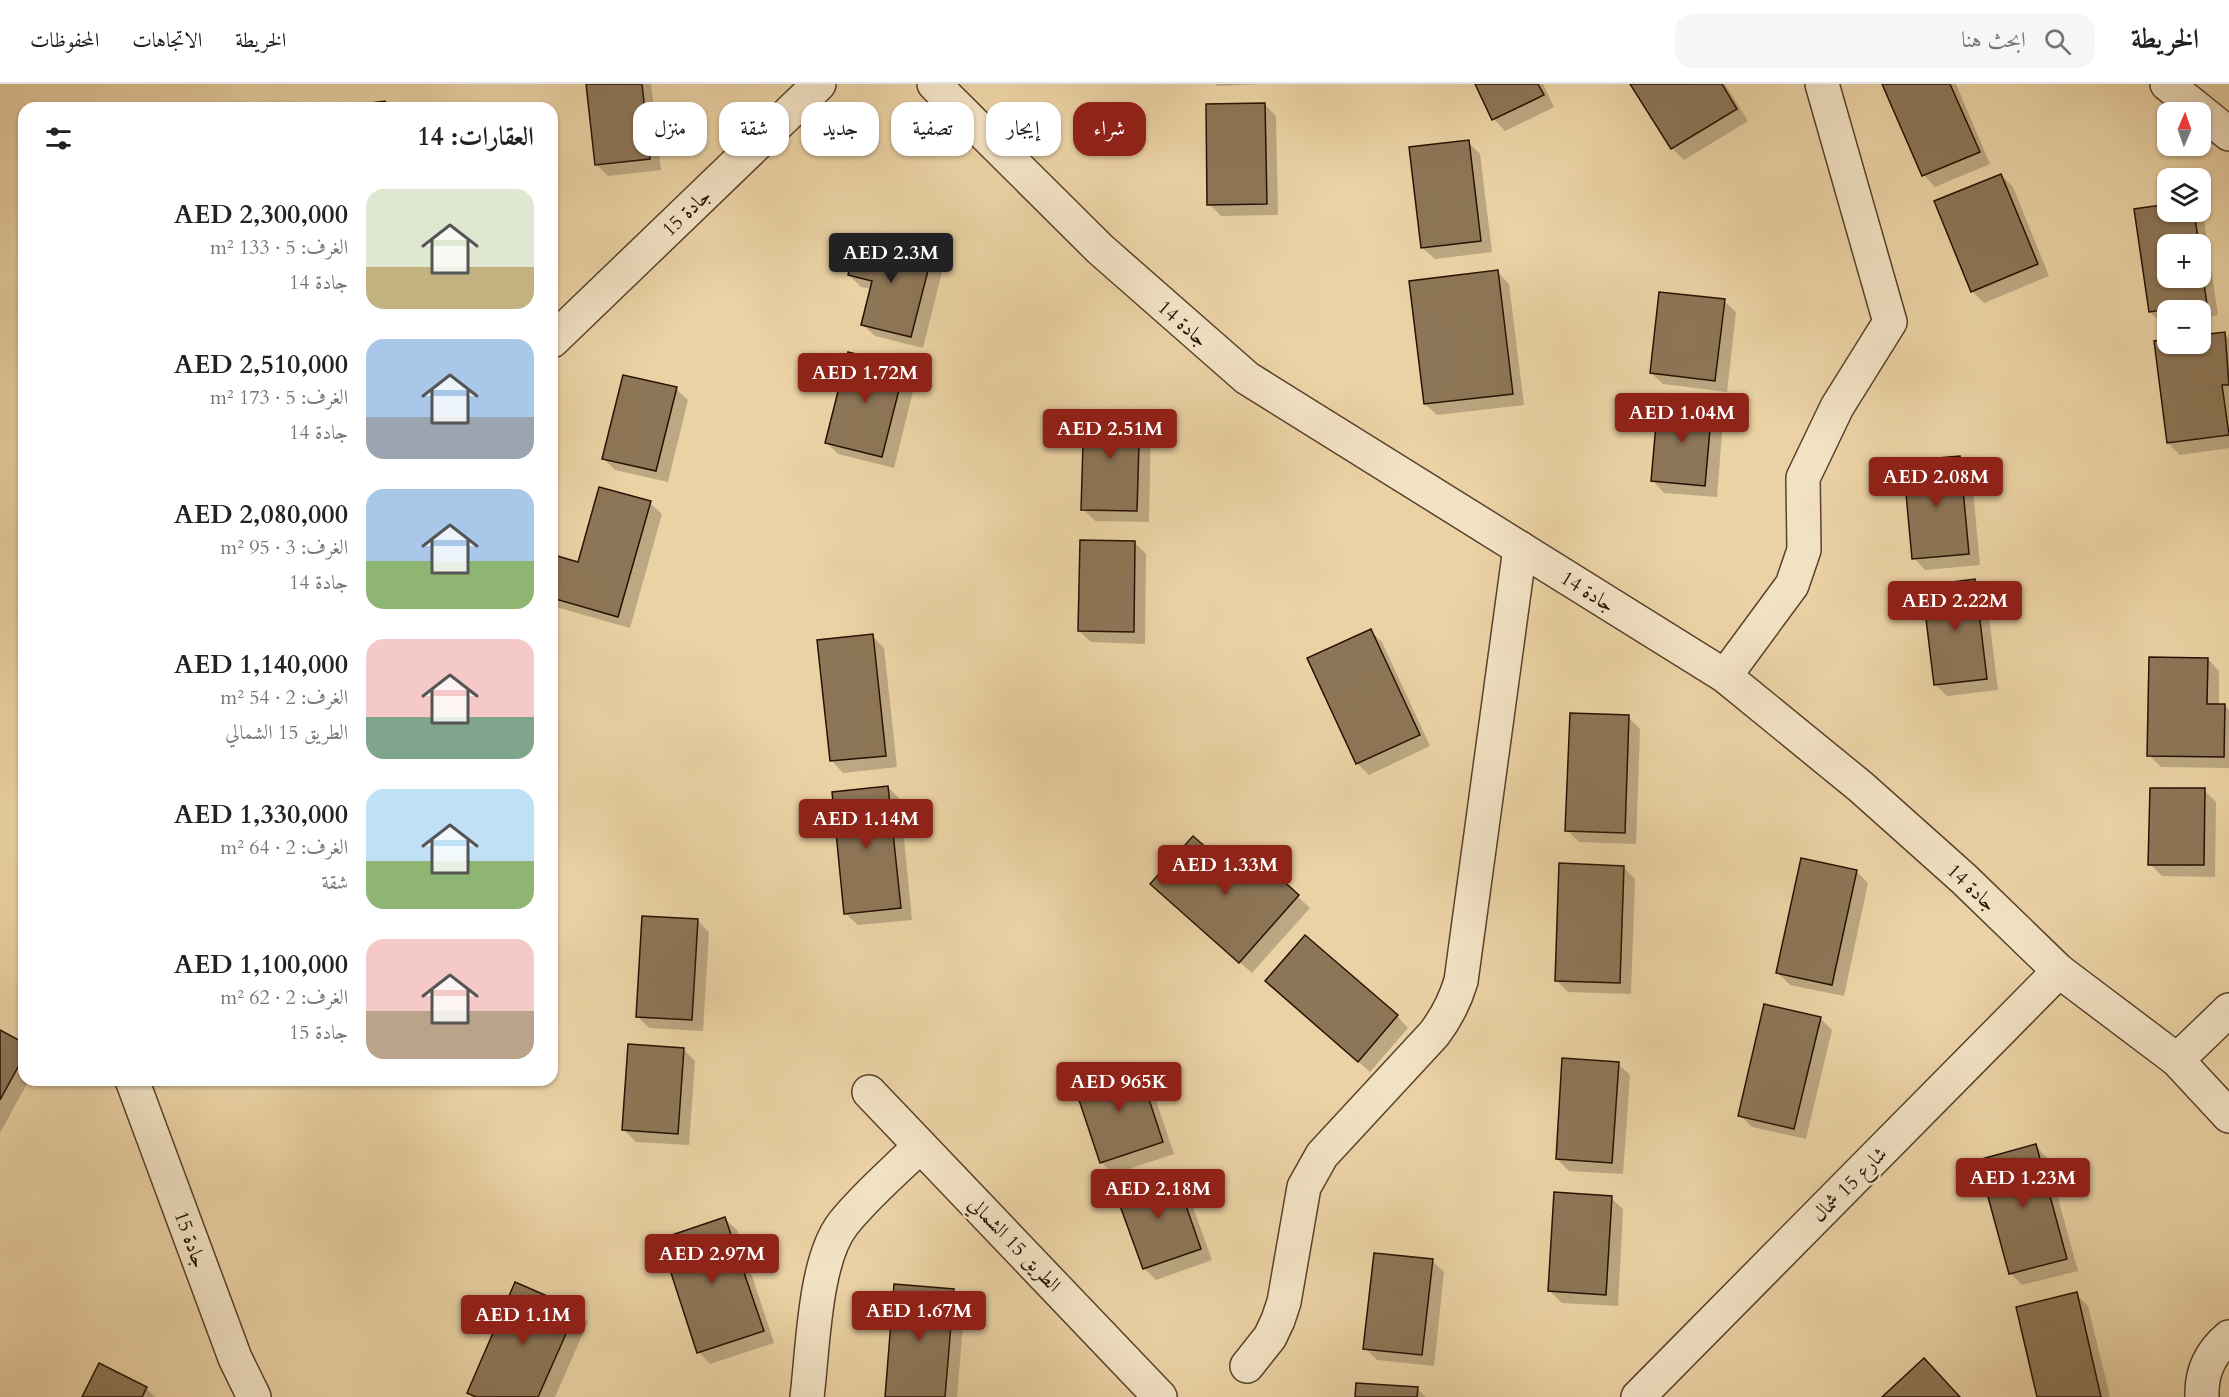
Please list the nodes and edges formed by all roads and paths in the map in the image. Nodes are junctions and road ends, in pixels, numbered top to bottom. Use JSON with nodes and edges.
{"nodes":[{"id":1,"x":819,"y":84,"type":"edge"},
{"id":2,"x":934,"y":84,"type":"edge"},
{"id":3,"x":1822,"y":84,"type":"edge"},
{"id":4,"x":2167,"y":84,"type":"edge"},
{"id":5,"x":2229,"y":134,"type":"edge"},
{"id":6,"x":558,"y":335,"type":"edge"},
{"id":7,"x":1520,"y":549,"type":"junction"},
{"id":8,"x":1725,"y":676,"type":"junction"},
{"id":9,"x":2060,"y":970,"type":"junction"},
{"id":10,"x":2229,"y":1010,"type":"edge"},
{"id":11,"x":2177,"y":1060,"type":"junction"},
{"id":12,"x":134,"y":1086,"type":"edge"},
{"id":13,"x":869,"y":1092,"type":"dead end"},
{"id":14,"x":2229,"y":1116,"type":"edge"},
{"id":15,"x":920,"y":1146,"type":"junction"},
{"id":16,"x":2229,"y":1337,"type":"edge"},
{"id":17,"x":1247,"y":1366,"type":"dead end"},
{"id":18,"x":254,"y":1397,"type":"edge"},
{"id":19,"x":807,"y":1397,"type":"edge"},
{"id":20,"x":1160,"y":1397,"type":"edge"},
{"id":21,"x":1638,"y":1397,"type":"edge"},
{"id":22,"x":2202,"y":1397,"type":"edge"}],
"edges":[{"from":1,"to":6,"type":"street","name":"جادة 15"},
{"from":2,"to":7,"type":"street","name":"جادة 14"},
{"from":3,"to":8,"type":"street"},
{"from":4,"to":5,"type":"street"},
{"from":7,"to":8,"type":"street","name":"جادة 14"},
{"from":7,"to":17,"type":"street"},
{"from":8,"to":9,"type":"street","name":"جادة 14"},
{"from":9,"to":11,"type":"street","name":"جادة 14"},
{"from":9,"to":21,"type":"street","name":"شارع 15 شمال"},
{"from":10,"to":11,"type":"street"},
{"from":11,"to":14,"type":"street","name":"جادة 14"},
{"from":12,"to":18,"type":"street","name":"جادة 15"},
{"from":13,"to":15,"type":"street","name":"الطريق 15 الشمالي"},
{"from":15,"to":19,"type":"street"},
{"from":15,"to":20,"type":"street","name":"الطريق 15 الشمالي"},
{"from":16,"to":22,"type":"street"}]}
